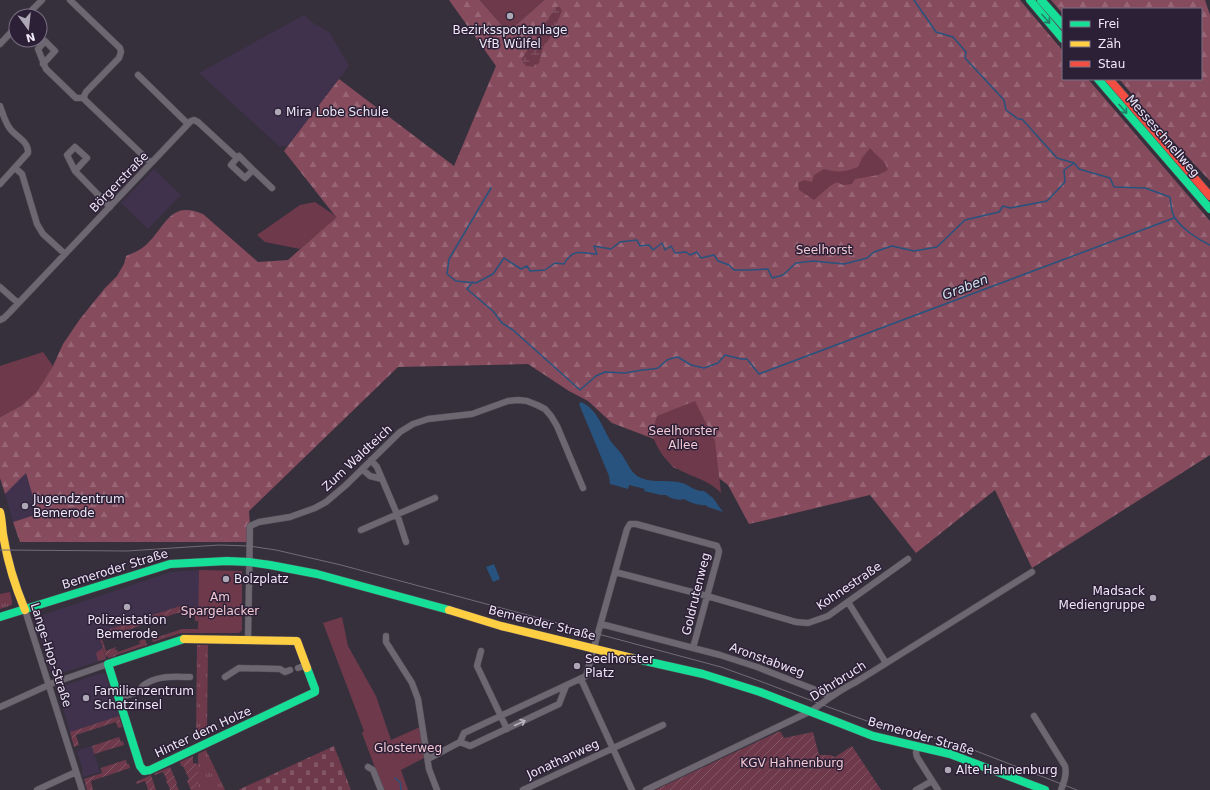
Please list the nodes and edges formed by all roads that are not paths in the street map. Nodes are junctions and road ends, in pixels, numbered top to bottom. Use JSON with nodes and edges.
{"nodes":[{"id":1,"x":42,"y":0,"type":"edge"},
{"id":2,"x":70,"y":0,"type":"edge"},
{"id":3,"x":1030,"y":0,"type":"edge"},
{"id":4,"x":1041,"y":0,"type":"edge"},
{"id":5,"x":34,"y":8,"type":"edge"},
{"id":6,"x":1062,"y":24,"type":"edge"},
{"id":7,"x":8,"y":36,"type":"edge"},
{"id":8,"x":1062,"y":37,"type":"edge"},
{"id":9,"x":0,"y":44,"type":"edge"},
{"id":10,"x":43,"y":64,"type":"dead end"},
{"id":11,"x":138,"y":75,"type":"dead end"},
{"id":12,"x":1099,"y":80,"type":"edge"},
{"id":13,"x":1110,"y":80,"type":"edge"},
{"id":14,"x":84,"y":98,"type":"junction"},
{"id":15,"x":0,"y":106,"type":"edge"},
{"id":16,"x":188,"y":124,"type":"junction"},
{"id":17,"x":237,"y":158,"type":"junction"},
{"id":18,"x":151,"y":164,"type":"junction"},
{"id":19,"x":15,"y":168,"type":"junction"},
{"id":20,"x":253,"y":170,"type":"junction"},
{"id":21,"x":74,"y":171,"type":"dead end"},
{"id":22,"x":0,"y":184,"type":"edge"},
{"id":23,"x":272,"y":188,"type":"dead end"},
{"id":24,"x":1210,"y":196,"type":"edge"},
{"id":25,"x":110,"y":206,"type":"junction"},
{"id":26,"x":1210,"y":209,"type":"edge"},
{"id":27,"x":65,"y":254,"type":"junction"},
{"id":28,"x":0,"y":287,"type":"edge"},
{"id":29,"x":18,"y":304,"type":"junction"},
{"id":30,"x":0,"y":320,"type":"edge"},
{"id":31,"x":371,"y":460,"type":"junction"},
{"id":32,"x":362,"y":469,"type":"junction"},
{"id":33,"x":382,"y":479,"type":"junction"},
{"id":34,"x":583,"y":488,"type":"dead end"},
{"id":35,"x":435,"y":498,"type":"dead end"},
{"id":36,"x":0,"y":512,"type":"edge"},
{"id":37,"x":397,"y":514,"type":"junction"},
{"id":38,"x":1,"y":527,"type":"edge"},
{"id":39,"x":360,"y":530,"type":"dead end"},
{"id":40,"x":406,"y":542,"type":"dead end"},
{"id":41,"x":908,"y":559,"type":"dead end"},
{"id":42,"x":249,"y":562,"type":"junction"},
{"id":43,"x":615,"y":572,"type":"junction"},
{"id":44,"x":1032,"y":572,"type":"dead end"},
{"id":45,"x":707,"y":596,"type":"junction"},
{"id":46,"x":848,"y":602,"type":"junction"},
{"id":47,"x":25,"y":610,"type":"junction"},
{"id":48,"x":0,"y":617,"type":"edge"},
{"id":49,"x":601,"y":624,"type":"junction"},
{"id":50,"x":386,"y":636,"type":"dead end"},
{"id":51,"x":248,"y":639,"type":"junction"},
{"id":52,"x":694,"y":648,"type":"junction"},
{"id":53,"x":594,"y":649,"type":"junction"},
{"id":54,"x":481,"y":651,"type":"dead end"},
{"id":55,"x":108,"y":664,"type":"junction"},
{"id":56,"x":886,"y":664,"type":"junction"},
{"id":57,"x":307,"y":665,"type":"junction"},
{"id":58,"x":298,"y":668,"type":"dead end"},
{"id":59,"x":290,"y":670,"type":"dead end"},
{"id":60,"x":190,"y":677,"type":"dead end"},
{"id":61,"x":225,"y":677,"type":"dead end"},
{"id":62,"x":581,"y":679,"type":"junction"},
{"id":63,"x":49,"y":685,"type":"junction"},
{"id":64,"x":566,"y":686,"type":"junction"},
{"id":65,"x":831,"y":696,"type":"junction"},
{"id":66,"x":119,"y":698,"type":"junction"},
{"id":67,"x":0,"y":707,"type":"edge"},
{"id":68,"x":811,"y":711,"type":"junction"},
{"id":69,"x":500,"y":716,"type":"junction"},
{"id":70,"x":1034,"y":716,"type":"dead end"},
{"id":71,"x":663,"y":724,"type":"dead end"},
{"id":72,"x":506,"y":729,"type":"junction"},
{"id":73,"x":460,"y":742,"type":"junction"},
{"id":74,"x":917,"y":746,"type":"junction"},
{"id":75,"x":613,"y":747,"type":"junction"},
{"id":76,"x":428,"y":759,"type":"junction"},
{"id":77,"x":368,"y":767,"type":"dead end"},
{"id":78,"x":76,"y":772,"type":"junction"},
{"id":79,"x":932,"y":781,"type":"junction"},
{"id":80,"x":920,"y":789,"type":"edge"},
{"id":81,"x":37,"y":790,"type":"edge"},
{"id":82,"x":82,"y":790,"type":"edge"},
{"id":83,"x":381,"y":790,"type":"edge"},
{"id":84,"x":437,"y":790,"type":"edge"},
{"id":85,"x":523,"y":790,"type":"edge"},
{"id":86,"x":632,"y":790,"type":"edge"},
{"id":87,"x":646,"y":790,"type":"edge"},
{"id":88,"x":938,"y":790,"type":"edge"},
{"id":89,"x":1045,"y":790,"type":"edge"},
{"id":90,"x":1061,"y":790,"type":"edge"}],
"edges":[{"from":1,"to":5,"type":"street"},
{"from":2,"to":14,"type":"street"},
{"from":3,"to":8,"type":"main road","one_way":true},
{"from":4,"to":6,"type":"main road"},
{"from":7,"to":9,"type":"street"},
{"from":10,"to":14,"type":"street"},
{"from":11,"to":16,"type":"street"},
{"from":12,"to":26,"type":"main road","name":"Messeschnellweg","one_way":true},
{"from":13,"to":24,"type":"main road","name":"Messeschnellweg"},
{"from":14,"to":18,"type":"street"},
{"from":15,"to":19,"type":"street"},
{"from":16,"to":17,"type":"street"},
{"from":16,"to":18,"type":"street","name":"Börgerstraße"},
{"from":17,"to":20,"type":"street"},
{"from":17,"to":20,"type":"street"},
{"from":18,"to":25,"type":"street","name":"Börgerstraße"},
{"from":19,"to":22,"type":"street"},
{"from":19,"to":27,"type":"street"},
{"from":20,"to":23,"type":"street"},
{"from":21,"to":25,"type":"street"},
{"from":25,"to":27,"type":"street","name":"Börgerstraße"},
{"from":27,"to":29,"type":"street","name":"Börgerstraße"},
{"from":28,"to":29,"type":"street"},
{"from":29,"to":30,"type":"street","name":"Börgerstraße"},
{"from":31,"to":32,"type":"street","name":"Zum Waldteich"},
{"from":31,"to":33,"type":"street"},
{"from":31,"to":34,"type":"street","name":"Zum Waldteich"},
{"from":32,"to":33,"type":"street"},
{"from":32,"to":42,"type":"street","name":"Zum Waldteich"},
{"from":33,"to":37,"type":"street"},
{"from":35,"to":37,"type":"street"},
{"from":36,"to":38,"type":"main road","name":"Lange-Hop-Straße"},
{"from":37,"to":39,"type":"street"},
{"from":37,"to":40,"type":"street"},
{"from":38,"to":47,"type":"main road","name":"Lange-Hop-Straße"},
{"from":41,"to":46,"type":"street","name":"Kohnestraße"},
{"from":42,"to":47,"type":"main road","name":"Bemeroder Straße"},
{"from":42,"to":51,"type":"street"},
{"from":42,"to":53,"type":"main road","name":"Bemeroder Straße"},
{"from":43,"to":45,"type":"street","name":"Kohnestraße"},
{"from":43,"to":45,"type":"street","name":"Goldrutenweg"},
{"from":43,"to":49,"type":"street"},
{"from":44,"to":56,"type":"street","name":"Döhrbruch"},
{"from":45,"to":46,"type":"street","name":"Kohnestraße"},
{"from":45,"to":52,"type":"street","name":"Goldrutenweg"},
{"from":46,"to":56,"type":"street"},
{"from":47,"to":48,"type":"main road","name":"Bemeroder Straße"},
{"from":47,"to":63,"type":"street","name":"Lange-Hop-Straße"},
{"from":49,"to":52,"type":"street","name":"Goldrutenweg"},
{"from":49,"to":53,"type":"street"},
{"from":50,"to":76,"type":"street"},
{"from":51,"to":55,"type":"main road","name":"Hinter dem Holze"},
{"from":51,"to":57,"type":"main road","name":"Hinter dem Holze"},
{"from":52,"to":65,"type":"street","name":"Aronstabweg"},
{"from":53,"to":62,"type":"street"},
{"from":53,"to":68,"type":"main road","name":"Bemeroder Straße"},
{"from":54,"to":69,"type":"street"},
{"from":55,"to":63,"type":"street","name":"Hinter dem Holze"},
{"from":55,"to":66,"type":"main road","name":"Hinter dem Holze"},
{"from":56,"to":65,"type":"street","name":"Döhrbruch"},
{"from":57,"to":58,"type":"street"},
{"from":57,"to":66,"type":"main road","name":"Hinter dem Holze"},
{"from":59,"to":61,"type":"street"},
{"from":60,"to":66,"type":"street"},
{"from":62,"to":64,"type":"street"},
{"from":62,"to":75,"type":"street"},
{"from":63,"to":67,"type":"street","name":"Hinter dem Holze"},
{"from":63,"to":78,"type":"street","name":"Lange-Hop-Straße"},
{"from":64,"to":69,"type":"street"},
{"from":72,"to":64,"type":"street","one_way":true},
{"from":65,"to":68,"type":"street","name":"Döhrbruch"},
{"from":68,"to":74,"type":"main road","name":"Bemeroder Straße"},
{"from":68,"to":87,"type":"street","name":"Döhrbruch"},
{"from":69,"to":72,"type":"street"},
{"from":69,"to":73,"type":"street"},
{"from":70,"to":90,"type":"street"},
{"from":71,"to":75,"type":"street","name":"Jonathanweg"},
{"from":72,"to":73,"type":"street"},
{"from":73,"to":76,"type":"street"},
{"from":74,"to":79,"type":"street"},
{"from":74,"to":89,"type":"main road","name":"Bemeroder Straße"},
{"from":75,"to":85,"type":"street","name":"Jonathanweg"},
{"from":75,"to":86,"type":"street"},
{"from":76,"to":84,"type":"street"},
{"from":77,"to":83,"type":"street"},
{"from":78,"to":81,"type":"street"},
{"from":78,"to":82,"type":"street","name":"Lange-Hop-Straße"},
{"from":79,"to":80,"type":"street"},
{"from":79,"to":88,"type":"street"}]}
